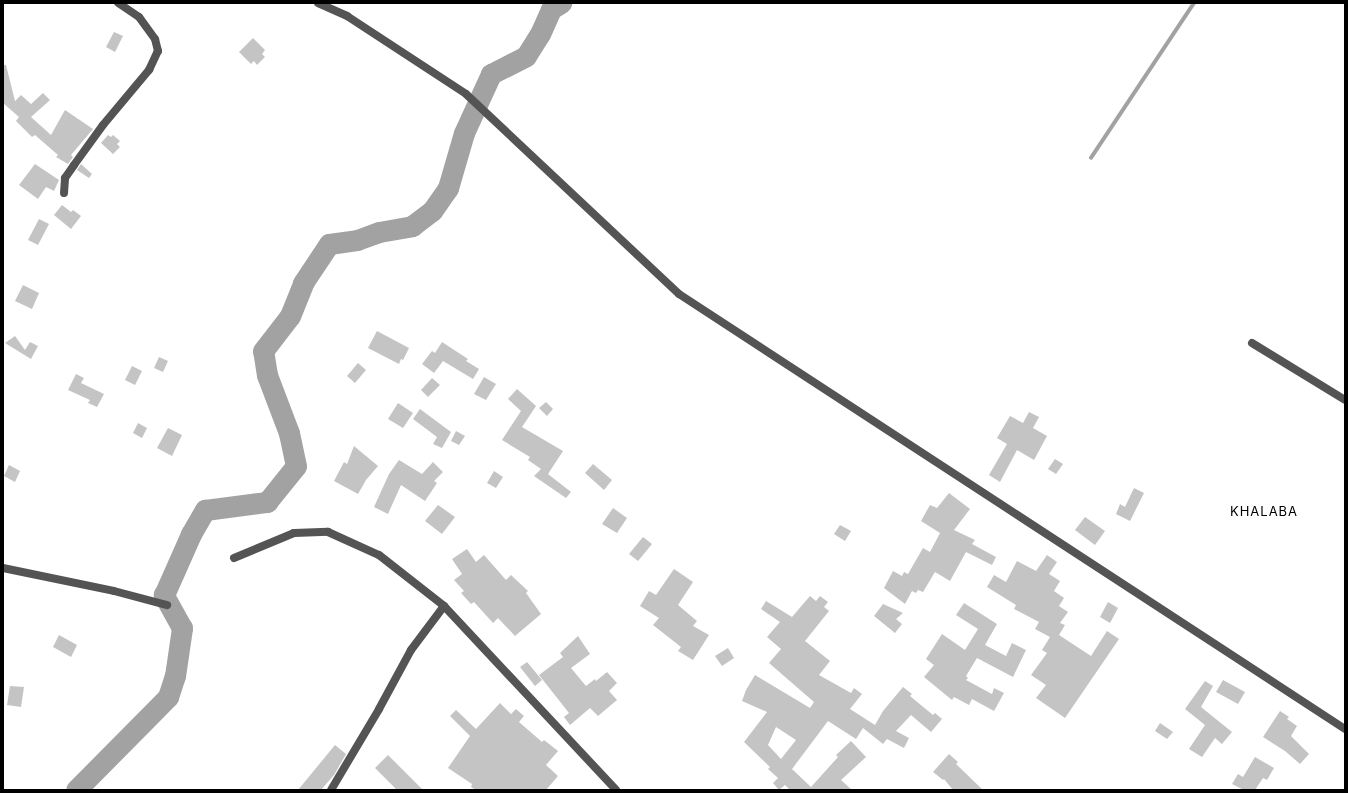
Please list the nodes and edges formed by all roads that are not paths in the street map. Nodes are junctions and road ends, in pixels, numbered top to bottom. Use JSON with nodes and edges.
{"nodes":[{"id":1,"x":118,"y":3,"type":"edge"},
{"id":2,"x":318,"y":3,"type":"edge"},
{"id":3,"x":64,"y":194,"type":"dead end"},
{"id":4,"x":1252,"y":343,"type":"dead end"},
{"id":5,"x":1345,"y":400,"type":"edge"},
{"id":6,"x":234,"y":558,"type":"dead end"},
{"id":7,"x":3,"y":568,"type":"edge"},
{"id":8,"x":167,"y":605,"type":"dead end"},
{"id":9,"x":444,"y":606,"type":"junction"},
{"id":10,"x":1345,"y":729,"type":"edge"},
{"id":11,"x":331,"y":790,"type":"edge"},
{"id":12,"x":616,"y":790,"type":"edge"}],
"edges":[{"from":1,"to":3,"type":"street"},
{"from":2,"to":10,"type":"street"},
{"from":4,"to":5,"type":"street"},
{"from":6,"to":9,"type":"street"},
{"from":7,"to":8,"type":"street"},
{"from":9,"to":11,"type":"street"},
{"from":9,"to":12,"type":"street"}]}
